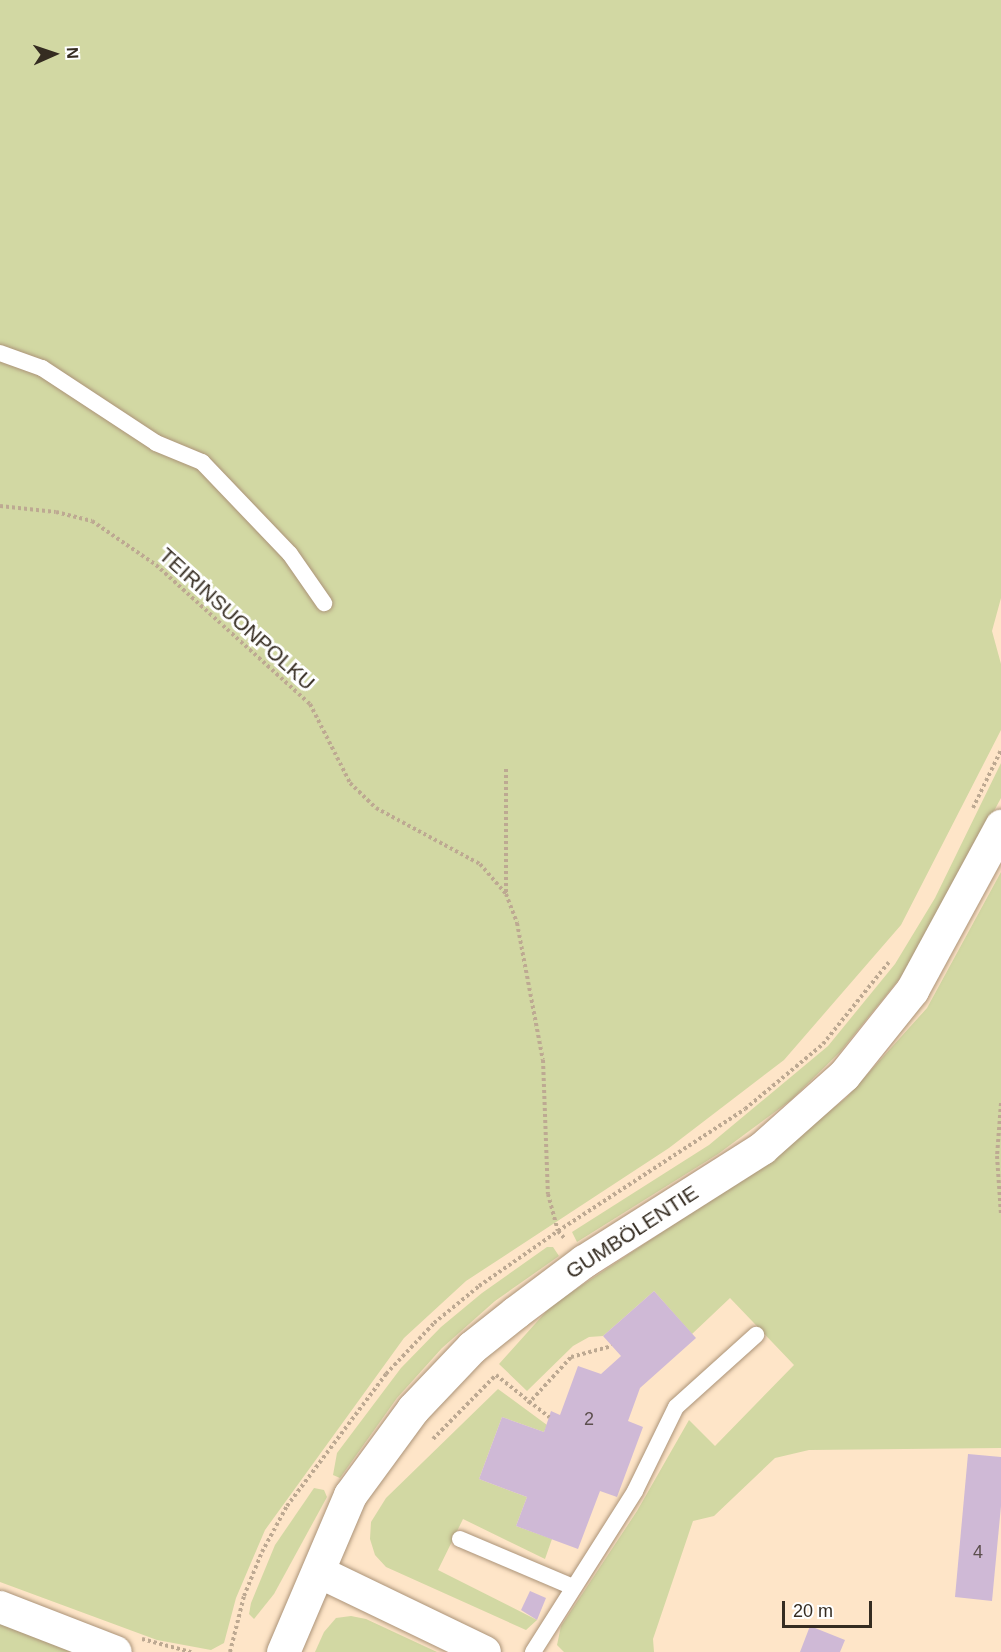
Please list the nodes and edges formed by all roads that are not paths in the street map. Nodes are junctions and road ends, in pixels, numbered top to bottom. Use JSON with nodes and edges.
{"nodes":[{"id":1,"x":0,"y":353,"type":"edge"},
{"id":2,"x":324,"y":603,"type":"dead end"},
{"id":3,"x":1001,"y":826,"type":"edge"},
{"id":4,"x":756,"y":1335,"type":"dead end"},
{"id":5,"x":460,"y":1539,"type":"dead end"},
{"id":6,"x":319,"y":1572,"type":"junction"},
{"id":7,"x":573,"y":1587,"type":"junction"},
{"id":8,"x":0,"y":1607,"type":"edge"},
{"id":9,"x":116,"y":1652,"type":"edge"},
{"id":10,"x":284,"y":1652,"type":"edge"},
{"id":11,"x":485,"y":1652,"type":"edge"},
{"id":12,"x":533,"y":1652,"type":"edge"}],
"edges":[{"from":1,"to":2,"type":"lane"},
{"from":3,"to":6,"type":"main road","name":"GUMBÖLENTIE"},
{"from":4,"to":7,"type":"lane"},
{"from":5,"to":7,"type":"lane"},
{"from":6,"to":10,"type":"main road","name":"GUMBÖLENTIE"},
{"from":6,"to":11,"type":"street"},
{"from":7,"to":12,"type":"lane"},
{"from":8,"to":9,"type":"street"}]}
